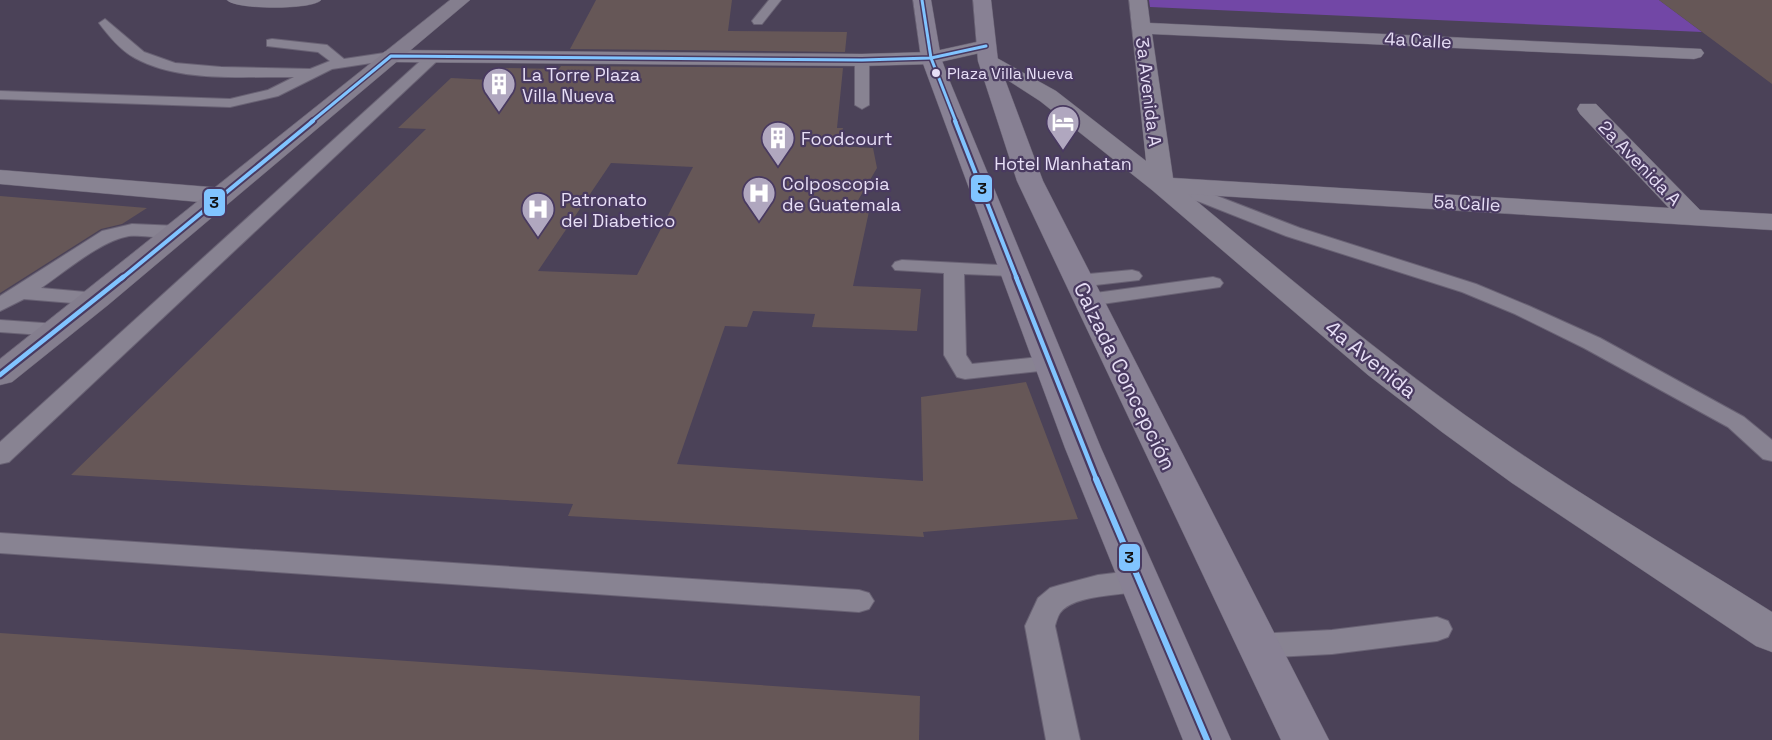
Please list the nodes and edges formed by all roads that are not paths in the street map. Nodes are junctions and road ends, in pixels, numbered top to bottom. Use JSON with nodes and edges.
{"nodes":[{"id":1,"x":236,"y":0,"type":"edge"},
{"id":2,"x":461,"y":0,"type":"edge"},
{"id":3,"x":775,"y":0,"type":"edge"},
{"id":4,"x":922,"y":0,"type":"edge"},
{"id":5,"x":982,"y":0,"type":"edge"},
{"id":6,"x":1138,"y":0,"type":"edge"},
{"id":7,"x":307,"y":1,"type":"edge"},
{"id":8,"x":758,"y":21,"type":"dead end"},
{"id":9,"x":105,"y":23,"type":"dead end"},
{"id":10,"x":1141,"y":27,"type":"junction"},
{"id":11,"x":272,"y":44,"type":"dead end"},
{"id":12,"x":1694,"y":53,"type":"dead end"},
{"id":13,"x":987,"y":54,"type":"junction"},
{"id":14,"x":391,"y":56,"type":"junction"},
{"id":15,"x":433,"y":57,"type":"junction"},
{"id":16,"x":931,"y":58,"type":"junction"},
{"id":17,"x":862,"y":60,"type":"junction"},
{"id":18,"x":340,"y":62,"type":"junction"},
{"id":19,"x":311,"y":73,"type":"junction"},
{"id":20,"x":0,"y":95,"type":"edge"},
{"id":21,"x":862,"y":105,"type":"dead end"},
{"id":22,"x":1588,"y":109,"type":"dead end"},
{"id":23,"x":0,"y":177,"type":"edge"},
{"id":24,"x":1161,"y":185,"type":"junction"},
{"id":25,"x":222,"y":196,"type":"junction"},
{"id":26,"x":1692,"y":217,"type":"junction"},
{"id":27,"x":1772,"y":222,"type":"edge"},
{"id":28,"x":178,"y":232,"type":"junction"},
{"id":29,"x":902,"y":266,"type":"dead end"},
{"id":30,"x":954,"y":268,"type":"junction"},
{"id":31,"x":1012,"y":270,"type":"junction"},
{"id":32,"x":1132,"y":276,"type":"dead end"},
{"id":33,"x":1213,"y":283,"type":"dead end"},
{"id":34,"x":1083,"y":291,"type":"junction"},
{"id":35,"x":20,"y":292,"type":"junction"},
{"id":36,"x":97,"y":300,"type":"junction"},
{"id":37,"x":0,"y":305,"type":"edge"},
{"id":38,"x":0,"y":326,"type":"edge"},
{"id":39,"x":57,"y":330,"type":"junction"},
{"id":40,"x":1049,"y":363,"type":"junction"},
{"id":41,"x":0,"y":375,"type":"edge"},
{"id":42,"x":1772,"y":453,"type":"edge"},
{"id":43,"x":0,"y":456,"type":"edge"},
{"id":44,"x":0,"y":543,"type":"edge"},
{"id":45,"x":1140,"y":581,"type":"junction"},
{"id":46,"x":859,"y":602,"type":"dead end"},
{"id":47,"x":1437,"y":629,"type":"dead end"},
{"id":48,"x":1772,"y":634,"type":"edge"},
{"id":49,"x":1258,"y":646,"type":"junction"},
{"id":50,"x":1063,"y":740,"type":"edge"},
{"id":51,"x":1207,"y":740,"type":"edge"},
{"id":52,"x":1305,"y":740,"type":"edge"}],
"edges":[{"from":1,"to":7,"type":"street"},
{"from":2,"to":14,"type":"main road"},
{"from":3,"to":8,"type":"lane"},
{"from":4,"to":16,"type":"main road"},
{"from":5,"to":13,"type":"main road","name":"Calzada Concepción"},
{"from":6,"to":10,"type":"street","name":"3a Avenida A"},
{"from":9,"to":19,"type":"lane"},
{"from":10,"to":12,"type":"street","name":"4a Calle"},
{"from":10,"to":24,"type":"street","name":"3a Avenida A"},
{"from":11,"to":18,"type":"lane"},
{"from":13,"to":16,"type":"street"},
{"from":13,"to":24,"type":"street","name":"4a Avenida"},
{"from":13,"to":34,"type":"main road","name":"Calzada Concepción"},
{"from":14,"to":15,"type":"street"},
{"from":14,"to":18,"type":"lane"},
{"from":14,"to":25,"type":"main road"},
{"from":15,"to":17,"type":"street"},
{"from":15,"to":43,"type":"lane"},
{"from":16,"to":17,"type":"street"},
{"from":16,"to":31,"type":"main road"},
{"from":17,"to":21,"type":"lane"},
{"from":18,"to":19,"type":"lane"},
{"from":19,"to":20,"type":"lane"},
{"from":22,"to":26,"type":"street","name":"2a Avenida A"},
{"from":23,"to":25,"type":"street"},
{"from":24,"to":26,"type":"street","name":"5a Calle"},
{"from":24,"to":42,"type":"lane"},
{"from":24,"to":48,"type":"street","name":"4a Avenida"},
{"from":25,"to":28,"type":"main road"},
{"from":26,"to":27,"type":"street","name":"5a Calle"},
{"from":28,"to":35,"type":"lane"},
{"from":28,"to":36,"type":"main road"},
{"from":29,"to":30,"type":"lane"},
{"from":30,"to":31,"type":"lane"},
{"from":30,"to":40,"type":"lane"},
{"from":31,"to":40,"type":"main road"},
{"from":32,"to":34,"type":"lane"},
{"from":33,"to":34,"type":"lane"},
{"from":34,"to":49,"type":"main road","name":"Calzada Concepción"},
{"from":35,"to":36,"type":"lane"},
{"from":35,"to":37,"type":"lane"},
{"from":36,"to":39,"type":"main road"},
{"from":38,"to":39,"type":"lane"},
{"from":39,"to":41,"type":"main road"},
{"from":40,"to":45,"type":"main road"},
{"from":44,"to":46,"type":"lane"},
{"from":45,"to":50,"type":"lane"},
{"from":45,"to":51,"type":"main road"},
{"from":47,"to":49,"type":"lane"},
{"from":49,"to":52,"type":"main road","name":"Calzada Concepción"}]}
